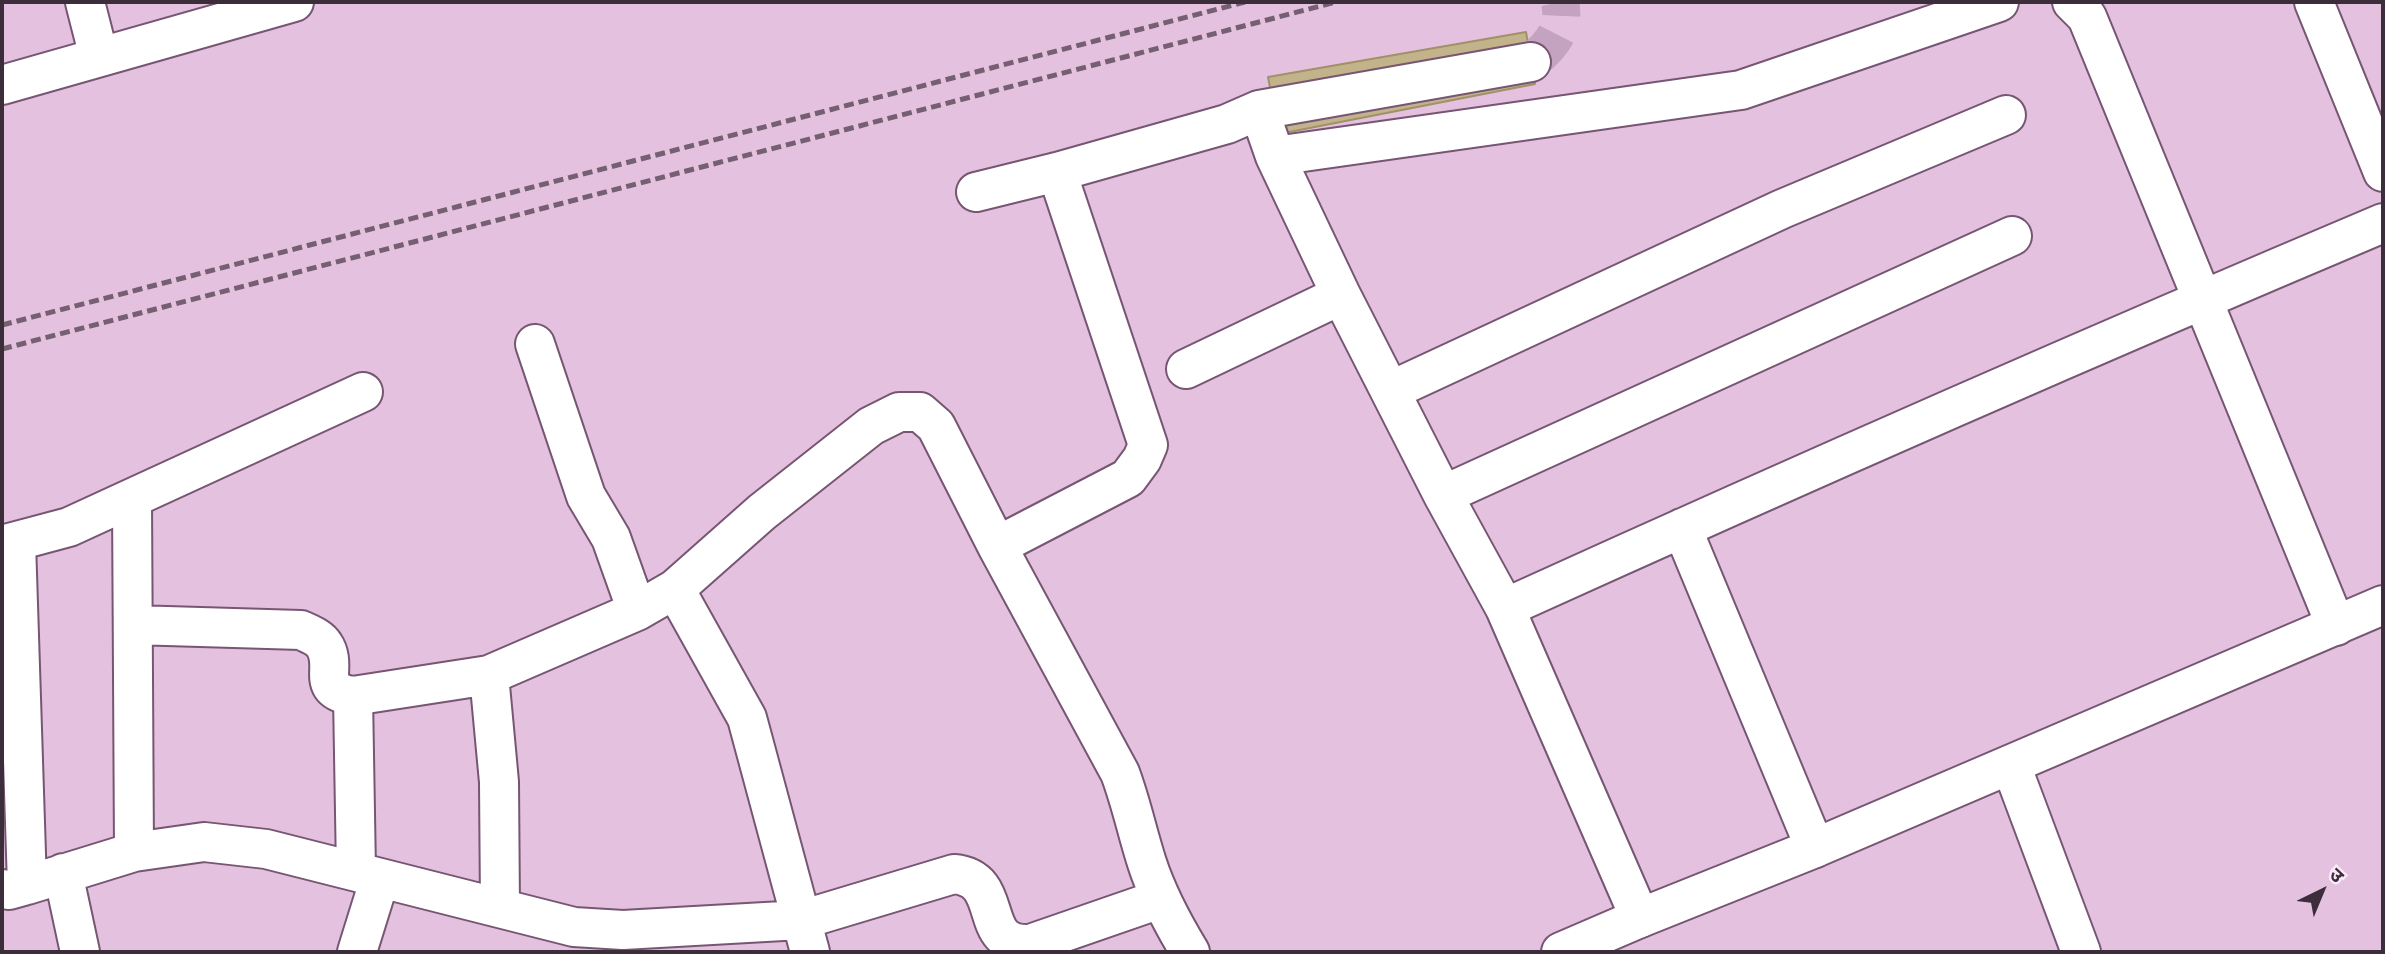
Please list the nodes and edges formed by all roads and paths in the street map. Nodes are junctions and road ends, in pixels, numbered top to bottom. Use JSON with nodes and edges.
{"nodes":[{"id":1,"x":85,"y":2,"type":"edge"},
{"id":2,"x":294,"y":2,"type":"edge"},
{"id":3,"x":1999,"y":2,"type":"edge"},
{"id":4,"x":2072,"y":2,"type":"edge"},
{"id":5,"x":2314,"y":2,"type":"edge"},
{"id":6,"x":99,"y":57,"type":"junction"},
{"id":7,"x":1531,"y":62,"type":"tunnel mouth"},
{"id":8,"x":2,"y":85,"type":"edge"},
{"id":9,"x":1259,"y":110,"type":"junction"},
{"id":10,"x":2006,"y":115,"type":"dead end"},
{"id":11,"x":1275,"y":156,"type":"junction"},
{"id":12,"x":1057,"y":172,"type":"junction"},
{"id":13,"x":2383,"y":172,"type":"edge"},
{"id":14,"x":976,"y":192,"type":"dead end"},
{"id":15,"x":2383,"y":223,"type":"edge"},
{"id":16,"x":2012,"y":236,"type":"dead end"},
{"id":17,"x":1341,"y":295,"type":"junction"},
{"id":18,"x":2203,"y":299,"type":"junction"},
{"id":19,"x":535,"y":344,"type":"dead end"},
{"id":20,"x":1186,"y":369,"type":"dead end"},
{"id":21,"x":1390,"y":391,"type":"junction"},
{"id":22,"x":363,"y":392,"type":"dead end"},
{"id":23,"x":1443,"y":495,"type":"junction"},
{"id":24,"x":132,"y":499,"type":"junction"},
{"id":25,"x":1682,"y":528,"type":"junction"},
{"id":26,"x":9,"y":544,"type":"edge"},
{"id":27,"x":996,"y":546,"type":"junction"},
{"id":28,"x":674,"y":589,"type":"junction"},
{"id":29,"x":2383,"y":605,"type":"edge"},
{"id":30,"x":1505,"y":608,"type":"junction"},
{"id":31,"x":637,"y":611,"type":"junction"},
{"id":32,"x":133,"y":625,"type":"junction"},
{"id":33,"x":2336,"y":626,"type":"junction"},
{"id":34,"x":489,"y":675,"type":"junction"},
{"id":35,"x":354,"y":696,"type":"junction"},
{"id":36,"x":2011,"y":765,"type":"junction"},
{"id":37,"x":1815,"y":848,"type":"junction"},
{"id":38,"x":134,"y":852,"type":"junction"},
{"id":39,"x":63,"y":873,"type":"junction"},
{"id":40,"x":368,"y":874,"type":"junction"},
{"id":41,"x":14,"y":887,"type":"edge"},
{"id":42,"x":1160,"y":899,"type":"junction"},
{"id":43,"x":500,"y":908,"type":"junction"},
{"id":44,"x":1640,"y":918,"type":"junction"},
{"id":45,"x":805,"y":936,"type":"edge"},
{"id":46,"x":80,"y":952,"type":"edge"},
{"id":47,"x":356,"y":952,"type":"edge"},
{"id":48,"x":1190,"y":952,"type":"edge"},
{"id":49,"x":1561,"y":952,"type":"edge"},
{"id":50,"x":2081,"y":952,"type":"edge"}],
"edges":[{"from":1,"to":6,"type":"street"},
{"from":2,"to":6,"type":"street"},
{"from":3,"to":11,"type":"street"},
{"from":4,"to":18,"type":"street"},
{"from":5,"to":13,"type":"street"},
{"from":6,"to":8,"type":"street"},
{"from":7,"to":9,"type":"street"},
{"from":9,"to":11,"type":"street"},
{"from":9,"to":12,"type":"street"},
{"from":10,"to":21,"type":"street"},
{"from":11,"to":17,"type":"street"},
{"from":12,"to":14,"type":"street"},
{"from":12,"to":27,"type":"street"},
{"from":15,"to":18,"type":"street"},
{"from":16,"to":23,"type":"street"},
{"from":17,"to":20,"type":"street"},
{"from":17,"to":21,"type":"street"},
{"from":18,"to":25,"type":"street"},
{"from":18,"to":33,"type":"street"},
{"from":19,"to":31,"type":"street"},
{"from":21,"to":23,"type":"street"},
{"from":22,"to":24,"type":"street"},
{"from":23,"to":30,"type":"street"},
{"from":24,"to":26,"type":"street"},
{"from":24,"to":32,"type":"street"},
{"from":25,"to":30,"type":"street"},
{"from":25,"to":37,"type":"street"},
{"from":26,"to":41,"type":"street"},
{"from":27,"to":28,"type":"street"},
{"from":27,"to":42,"type":"street"},
{"from":28,"to":31,"type":"street"},
{"from":28,"to":45,"type":"street"},
{"from":29,"to":33,"type":"street"},
{"from":30,"to":44,"type":"street"},
{"from":31,"to":34,"type":"street"},
{"from":32,"to":35,"type":"street"},
{"from":32,"to":38,"type":"street"},
{"from":33,"to":36,"type":"street"},
{"from":34,"to":35,"type":"street"},
{"from":34,"to":43,"type":"street"},
{"from":35,"to":40,"type":"street"},
{"from":36,"to":37,"type":"street"},
{"from":36,"to":50,"type":"street"},
{"from":37,"to":44,"type":"street"},
{"from":38,"to":39,"type":"street"},
{"from":38,"to":40,"type":"street"},
{"from":39,"to":41,"type":"street"},
{"from":39,"to":46,"type":"street"},
{"from":40,"to":43,"type":"street"},
{"from":40,"to":47,"type":"street"},
{"from":42,"to":45,"type":"street"},
{"from":42,"to":48,"type":"street"},
{"from":43,"to":45,"type":"street"},
{"from":44,"to":49,"type":"street"}]}
